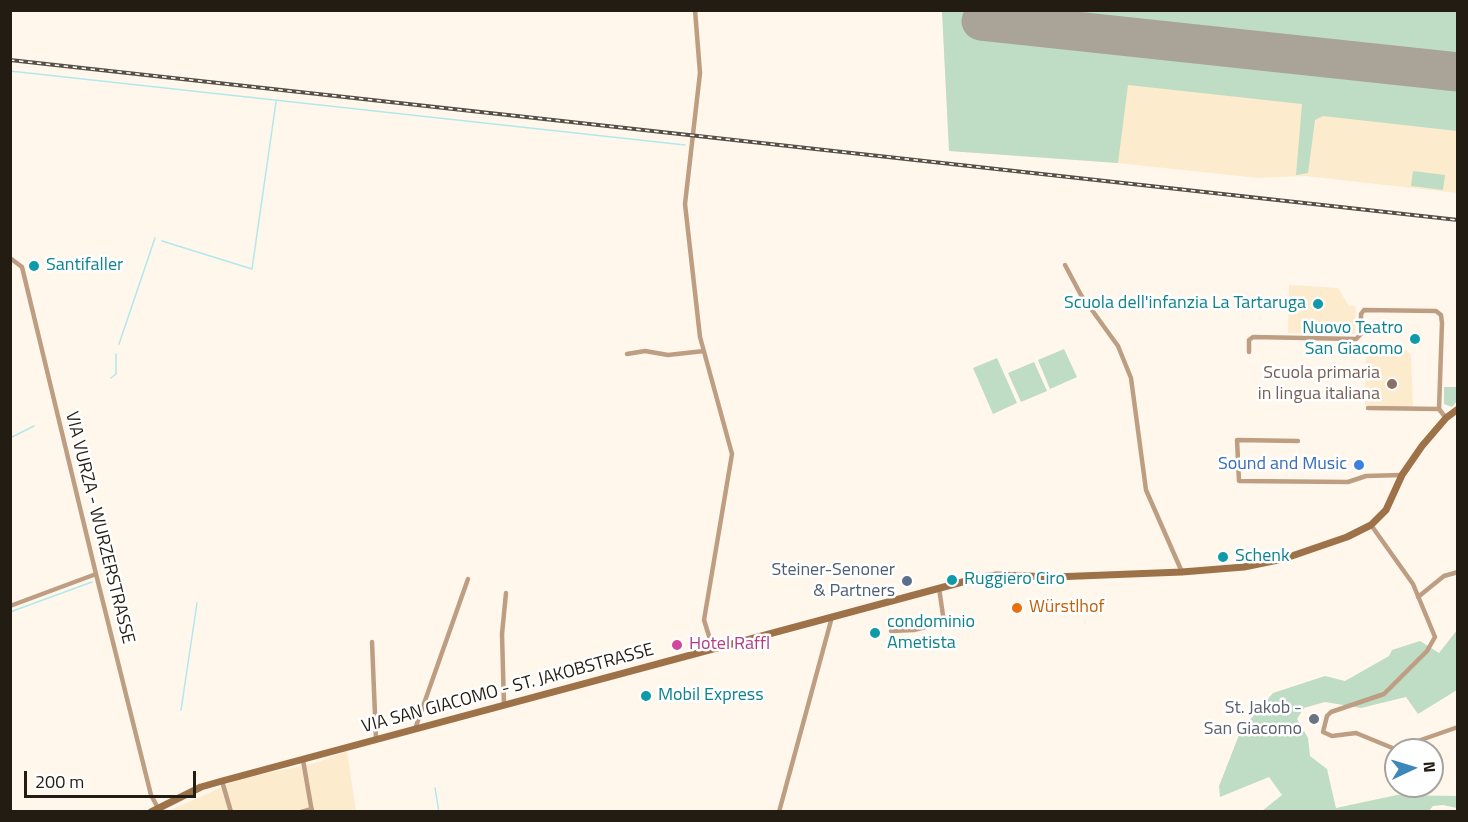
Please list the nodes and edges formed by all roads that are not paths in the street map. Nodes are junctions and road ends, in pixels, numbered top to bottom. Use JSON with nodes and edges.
{"nodes":[{"id":1,"x":695,"y":10,"type":"edge"},
{"id":2,"x":10,"y":258,"type":"edge"},
{"id":3,"x":1065,"y":265,"type":"dead end"},
{"id":4,"x":704,"y":351,"type":"junction"},
{"id":5,"x":1249,"y":352,"type":"dead end"},
{"id":6,"x":627,"y":354,"type":"dead end"},
{"id":7,"x":1368,"y":408,"type":"dead end"},
{"id":8,"x":1439,"y":409,"type":"junction"},
{"id":9,"x":1458,"y":409,"type":"edge"},
{"id":10,"x":1446,"y":418,"type":"junction"},
{"id":11,"x":1298,"y":441,"type":"dead end"},
{"id":12,"x":1402,"y":475,"type":"junction"},
{"id":13,"x":1371,"y":525,"type":"junction"},
{"id":14,"x":1182,"y":572,"type":"junction"},
{"id":15,"x":1458,"y":572,"type":"edge"},
{"id":16,"x":96,"y":574,"type":"junction"},
{"id":17,"x":468,"y":579,"type":"dead end"},
{"id":18,"x":939,"y":588,"type":"junction"},
{"id":19,"x":506,"y":593,"type":"dead end"},
{"id":20,"x":1418,"y":597,"type":"junction"},
{"id":21,"x":10,"y":606,"type":"edge"},
{"id":22,"x":832,"y":617,"type":"junction"},
{"id":23,"x":891,"y":631,"type":"dead end"},
{"id":24,"x":372,"y":642,"type":"dead end"},
{"id":25,"x":712,"y":649,"type":"junction"},
{"id":26,"x":504,"y":706,"type":"junction"},
{"id":27,"x":1458,"y":727,"type":"edge"},
{"id":28,"x":414,"y":729,"type":"junction"},
{"id":29,"x":376,"y":739,"type":"junction"},
{"id":30,"x":303,"y":760,"type":"junction"},
{"id":31,"x":222,"y":782,"type":"junction"},
{"id":32,"x":155,"y":810,"type":"edge"},
{"id":33,"x":312,"y":810,"type":"edge"},
{"id":34,"x":231,"y":812,"type":"edge"},
{"id":35,"x":301,"y":812,"type":"edge"},
{"id":36,"x":778,"y":812,"type":"edge"}],
"edges":[{"from":1,"to":4,"type":"street"},
{"from":2,"to":16,"type":"street","name":"VIA VURZA - WURZERSTRASSE"},
{"from":3,"to":14,"type":"street"},
{"from":4,"to":6,"type":"street"},
{"from":4,"to":25,"type":"street"},
{"from":5,"to":8,"type":"street"},
{"from":7,"to":8,"type":"street"},
{"from":8,"to":10,"type":"street"},
{"from":9,"to":10,"type":"street","name":"VIA SAN GIACOMO - ST. JAKOBSTRASSE"},
{"from":10,"to":12,"type":"street","name":"VIA SAN GIACOMO - ST. JAKOBSTRASSE"},
{"from":11,"to":12,"type":"street"},
{"from":12,"to":13,"type":"street","name":"VIA SAN GIACOMO - ST. JAKOBSTRASSE"},
{"from":13,"to":14,"type":"street","name":"VIA SAN GIACOMO - ST. JAKOBSTRASSE"},
{"from":13,"to":20,"type":"street"},
{"from":14,"to":18,"type":"street","name":"VIA SAN GIACOMO - ST. JAKOBSTRASSE"},
{"from":15,"to":20,"type":"street"},
{"from":16,"to":21,"type":"street"},
{"from":16,"to":32,"type":"street","name":"VIA VURZA - WURZERSTRASSE"},
{"from":17,"to":28,"type":"street"},
{"from":18,"to":22,"type":"street","name":"VIA SAN GIACOMO - ST. JAKOBSTRASSE"},
{"from":18,"to":23,"type":"street"},
{"from":19,"to":26,"type":"street"},
{"from":20,"to":27,"type":"street"},
{"from":22,"to":25,"type":"street","name":"VIA SAN GIACOMO - ST. JAKOBSTRASSE"},
{"from":22,"to":36,"type":"street"},
{"from":24,"to":29,"type":"street"},
{"from":25,"to":26,"type":"street","name":"VIA SAN GIACOMO - ST. JAKOBSTRASSE"},
{"from":26,"to":28,"type":"street","name":"VIA SAN GIACOMO - ST. JAKOBSTRASSE"},
{"from":28,"to":29,"type":"street","name":"VIA SAN GIACOMO - ST. JAKOBSTRASSE"},
{"from":29,"to":30,"type":"street","name":"VIA SAN GIACOMO - ST. JAKOBSTRASSE"},
{"from":30,"to":31,"type":"street","name":"VIA SAN GIACOMO - ST. JAKOBSTRASSE"},
{"from":30,"to":33,"type":"street"},
{"from":31,"to":32,"type":"street","name":"VIA SAN GIACOMO - ST. JAKOBSTRASSE"},
{"from":31,"to":34,"type":"street"},
{"from":33,"to":35,"type":"street"}]}
